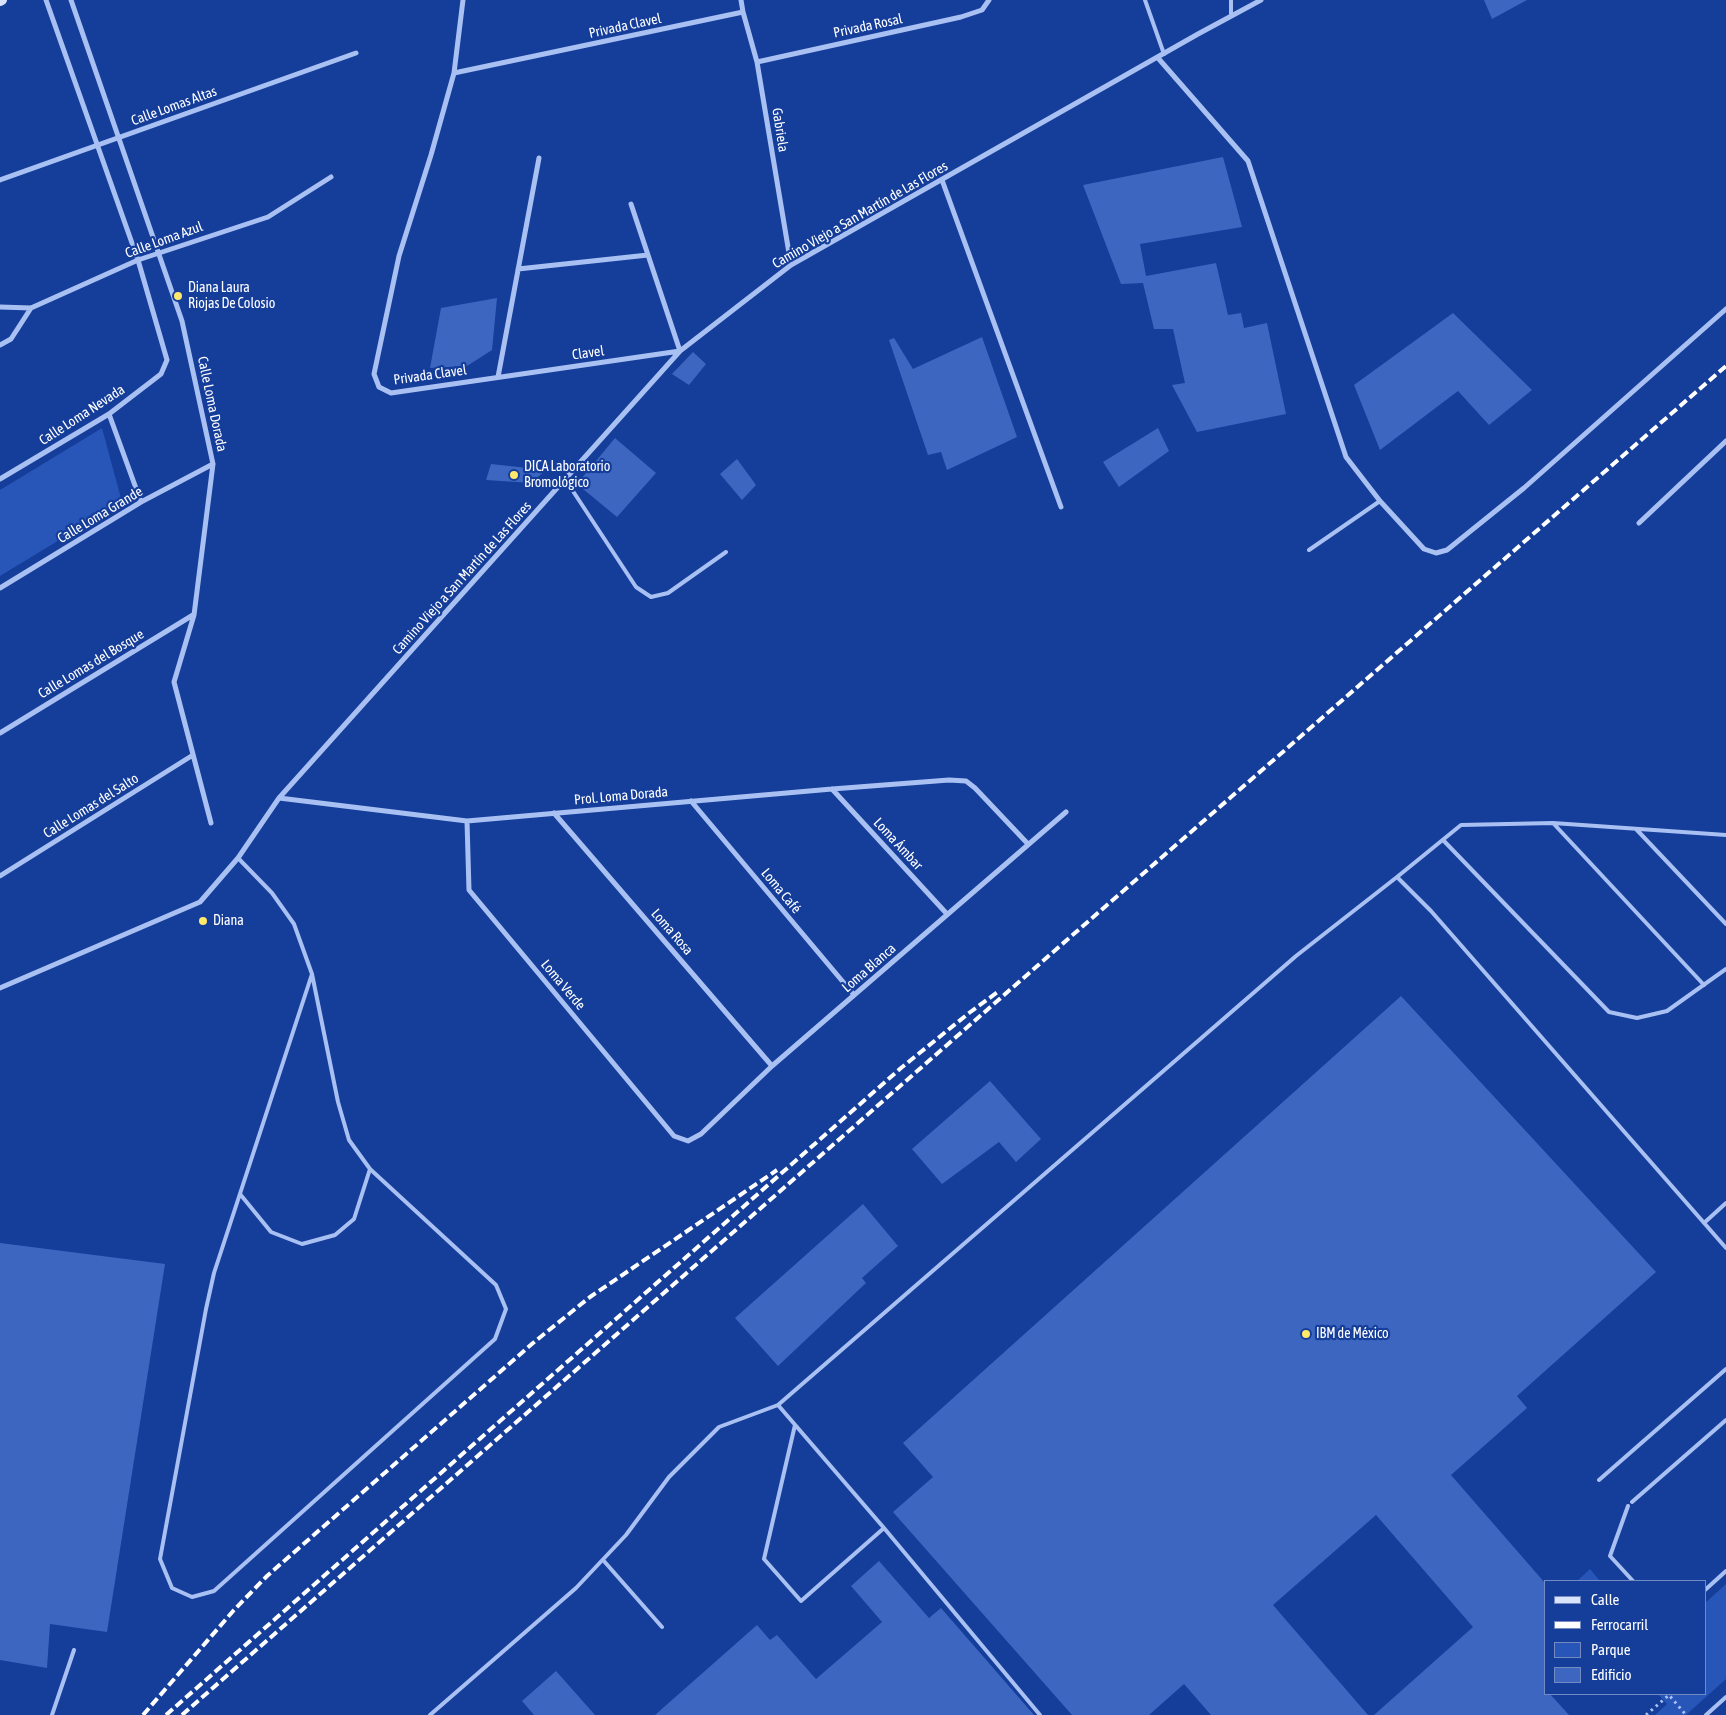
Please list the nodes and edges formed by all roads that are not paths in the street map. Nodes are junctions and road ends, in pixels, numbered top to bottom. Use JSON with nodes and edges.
{"nodes":[{"id":1,"x":46,"y":0,"type":"edge"},
{"id":2,"x":71,"y":0,"type":"edge"},
{"id":3,"x":463,"y":0,"type":"edge"},
{"id":4,"x":741,"y":0,"type":"edge"},
{"id":5,"x":989,"y":0,"type":"edge"},
{"id":6,"x":1144,"y":0,"type":"edge"},
{"id":7,"x":1231,"y":0,"type":"edge"},
{"id":8,"x":1261,"y":0,"type":"edge"},
{"id":9,"x":743,"y":12,"type":"junction"},
{"id":10,"x":1231,"y":16,"type":"junction"},
{"id":11,"x":356,"y":53,"type":"dead end"},
{"id":12,"x":1164,"y":54,"type":"junction"},
{"id":13,"x":1158,"y":58,"type":"junction"},
{"id":14,"x":757,"y":62,"type":"junction"},
{"id":15,"x":454,"y":73,"type":"junction"},
{"id":16,"x":119,"y":138,"type":"junction"},
{"id":17,"x":97,"y":146,"type":"junction"},
{"id":18,"x":539,"y":158,"type":"dead end"},
{"id":19,"x":331,"y":178,"type":"dead end"},
{"id":20,"x":0,"y":180,"type":"edge"},
{"id":21,"x":942,"y":180,"type":"junction"},
{"id":22,"x":631,"y":204,"type":"dead end"},
{"id":23,"x":158,"y":252,"type":"junction"},
{"id":24,"x":648,"y":255,"type":"junction"},
{"id":25,"x":138,"y":260,"type":"junction"},
{"id":26,"x":791,"y":265,"type":"junction"},
{"id":27,"x":518,"y":269,"type":"junction"},
{"id":28,"x":0,"y":307,"type":"edge"},
{"id":29,"x":30,"y":308,"type":"junction"},
{"id":30,"x":1726,"y":309,"type":"edge"},
{"id":31,"x":0,"y":345,"type":"edge"},
{"id":32,"x":680,"y":351,"type":"junction"},
{"id":33,"x":498,"y":377,"type":"junction"},
{"id":34,"x":109,"y":414,"type":"junction"},
{"id":35,"x":1726,"y":441,"type":"edge"},
{"id":36,"x":213,"y":464,"type":"junction"},
{"id":37,"x":0,"y":479,"type":"edge"},
{"id":38,"x":565,"y":479,"type":"junction"},
{"id":39,"x":1380,"y":501,"type":"junction"},
{"id":40,"x":141,"y":502,"type":"junction"},
{"id":41,"x":1061,"y":507,"type":"dead end"},
{"id":42,"x":1639,"y":523,"type":"dead end"},
{"id":43,"x":1309,"y":550,"type":"dead end"},
{"id":44,"x":726,"y":552,"type":"dead end"},
{"id":45,"x":0,"y":588,"type":"edge"},
{"id":46,"x":194,"y":615,"type":"junction"},
{"id":47,"x":0,"y":733,"type":"edge"},
{"id":48,"x":193,"y":755,"type":"junction"},
{"id":49,"x":832,"y":789,"type":"junction"},
{"id":50,"x":280,"y":798,"type":"junction"},
{"id":51,"x":691,"y":801,"type":"junction"},
{"id":52,"x":1066,"y":812,"type":"dead end"},
{"id":53,"x":554,"y":813,"type":"junction"},
{"id":54,"x":467,"y":820,"type":"junction"},
{"id":55,"x":211,"y":823,"type":"dead end"},
{"id":56,"x":1553,"y":823,"type":"junction"},
{"id":57,"x":1636,"y":828,"type":"junction"},
{"id":58,"x":1726,"y":835,"type":"edge"},
{"id":59,"x":1443,"y":840,"type":"junction"},
{"id":60,"x":1028,"y":844,"type":"junction"},
{"id":61,"x":238,"y":858,"type":"junction"},
{"id":62,"x":0,"y":876,"type":"edge"},
{"id":63,"x":1397,"y":877,"type":"junction"},
{"id":64,"x":947,"y":914,"type":"junction"},
{"id":65,"x":1726,"y":924,"type":"edge"},
{"id":66,"x":1726,"y":969,"type":"edge"},
{"id":67,"x":312,"y":974,"type":"junction"},
{"id":68,"x":1704,"y":985,"type":"junction"},
{"id":69,"x":0,"y":988,"type":"edge"},
{"id":70,"x":854,"y":995,"type":"junction"},
{"id":71,"x":772,"y":1066,"type":"junction"},
{"id":72,"x":688,"y":1141,"type":"joint"},
{"id":73,"x":370,"y":1169,"type":"junction"},
{"id":74,"x":240,"y":1194,"type":"junction"},
{"id":75,"x":1726,"y":1203,"type":"edge"},
{"id":76,"x":1704,"y":1224,"type":"junction"},
{"id":77,"x":1726,"y":1248,"type":"edge"},
{"id":78,"x":1726,"y":1369,"type":"edge"},
{"id":79,"x":778,"y":1405,"type":"junction"},
{"id":80,"x":1726,"y":1420,"type":"edge"},
{"id":81,"x":795,"y":1425,"type":"junction"},
{"id":82,"x":1598,"y":1480,"type":"dead end"},
{"id":83,"x":1632,"y":1502,"type":"dead end"},
{"id":84,"x":1628,"y":1506,"type":"dead end"},
{"id":85,"x":884,"y":1528,"type":"junction"},
{"id":86,"x":603,"y":1560,"type":"junction"},
{"id":87,"x":1726,"y":1571,"type":"edge"},
{"id":88,"x":1632,"y":1580,"type":"edge"},
{"id":89,"x":1706,"y":1589,"type":"edge"},
{"id":90,"x":662,"y":1627,"type":"dead end"},
{"id":91,"x":74,"y":1650,"type":"dead end"},
{"id":92,"x":1726,"y":1697,"type":"edge"},
{"id":93,"x":52,"y":1715,"type":"edge"},
{"id":94,"x":430,"y":1715,"type":"edge"},
{"id":95,"x":1040,"y":1715,"type":"edge"},
{"id":96,"x":1706,"y":1715,"type":"edge"}],
"edges":[{"from":1,"to":17,"type":"street"},
{"from":2,"to":16,"type":"street","name":"Calle Loma Dorada"},
{"from":3,"to":15,"type":"street","name":"Privada Clavel"},
{"from":4,"to":9,"type":"street","name":"Gabriela"},
{"from":5,"to":14,"type":"street","name":"Privada Rosal"},
{"from":6,"to":12,"type":"lane"},
{"from":7,"to":10,"type":"lane"},
{"from":8,"to":10,"type":"street","name":"Camino Viejo a San Martín de Las Flores"},
{"from":9,"to":14,"type":"street","name":"Gabriela"},
{"from":9,"to":15,"type":"street","name":"Privada Clavel"},
{"from":10,"to":12,"type":"street","name":"Camino Viejo a San Martín de Las Flores"},
{"from":11,"to":16,"type":"street","name":"Calle Lomas Altas"},
{"from":12,"to":13,"type":"street","name":"Camino Viejo a San Martín de Las Flores"},
{"from":13,"to":21,"type":"street","name":"Camino Viejo a San Martín de Las Flores"},
{"from":13,"to":39,"type":"street"},
{"from":14,"to":26,"type":"street","name":"Gabriela"},
{"from":15,"to":33,"type":"street","name":"Privada Clavel"},
{"from":16,"to":17,"type":"street","name":"Calle Lomas Altas"},
{"from":16,"to":23,"type":"street","name":"Calle Loma Dorada"},
{"from":17,"to":20,"type":"street","name":"Calle Lomas Altas"},
{"from":17,"to":25,"type":"street"},
{"from":18,"to":27,"type":"street"},
{"from":19,"to":23,"type":"street","name":"Calle Loma Azul"},
{"from":21,"to":26,"type":"street","name":"Camino Viejo a San Martín de Las Flores"},
{"from":21,"to":41,"type":"street"},
{"from":22,"to":24,"type":"street"},
{"from":23,"to":25,"type":"street","name":"Calle Loma Azul"},
{"from":23,"to":36,"type":"street","name":"Calle Loma Dorada"},
{"from":24,"to":27,"type":"street"},
{"from":24,"to":32,"type":"street"},
{"from":25,"to":29,"type":"street","name":"Calle Loma Azul"},
{"from":25,"to":34,"type":"street","name":"Calle Loma Nevada"},
{"from":26,"to":32,"type":"street","name":"Camino Viejo a San Martín de Las Flores"},
{"from":27,"to":33,"type":"street"},
{"from":28,"to":29,"type":"street","name":"Calle Loma Azul"},
{"from":29,"to":31,"type":"street"},
{"from":30,"to":39,"type":"street"},
{"from":32,"to":33,"type":"street","name":"Clavel"},
{"from":32,"to":38,"type":"street","name":"Camino Viejo a San Martín de Las Flores"},
{"from":34,"to":37,"type":"street","name":"Calle Loma Nevada"},
{"from":34,"to":40,"type":"street"},
{"from":35,"to":42,"type":"street"},
{"from":36,"to":40,"type":"street","name":"Calle Loma Grande"},
{"from":36,"to":46,"type":"street","name":"Calle Loma Dorada"},
{"from":38,"to":44,"type":"lane"},
{"from":38,"to":50,"type":"street","name":"Camino Viejo a San Martín de Las Flores"},
{"from":39,"to":43,"type":"lane"},
{"from":40,"to":45,"type":"street","name":"Calle Loma Grande"},
{"from":46,"to":47,"type":"street","name":"Calle Lomas del Bosque"},
{"from":46,"to":48,"type":"street","name":"Calle Loma Dorada"},
{"from":48,"to":55,"type":"street","name":"Calle Loma Dorada"},
{"from":48,"to":62,"type":"street","name":"Calle Lomas del Salto"},
{"from":49,"to":51,"type":"street","name":"Prol. Loma Dorada"},
{"from":49,"to":60,"type":"street","name":"Prol. Loma Dorada"},
{"from":49,"to":64,"type":"street","name":"Loma Ámbar"},
{"from":50,"to":54,"type":"street","name":"Prol. Loma Dorada"},
{"from":50,"to":61,"type":"street","name":"Camino Viejo a San Martín de Las Flores"},
{"from":51,"to":53,"type":"street","name":"Prol. Loma Dorada"},
{"from":51,"to":70,"type":"street","name":"Loma Café"},
{"from":52,"to":60,"type":"street","name":"Loma Blanca"},
{"from":53,"to":54,"type":"street","name":"Prol. Loma Dorada"},
{"from":53,"to":71,"type":"street","name":"Loma Rosa"},
{"from":54,"to":72,"type":"street","name":"Loma Verde"},
{"from":56,"to":57,"type":"lane"},
{"from":56,"to":59,"type":"lane"},
{"from":56,"to":68,"type":"lane"},
{"from":57,"to":58,"type":"lane"},
{"from":57,"to":65,"type":"lane"},
{"from":59,"to":63,"type":"lane"},
{"from":59,"to":68,"type":"lane"},
{"from":60,"to":64,"type":"street","name":"Loma Blanca"},
{"from":61,"to":67,"type":"lane"},
{"from":61,"to":69,"type":"street","name":"Camino Viejo a San Martín de Las Flores"},
{"from":63,"to":76,"type":"lane"},
{"from":63,"to":79,"type":"lane"},
{"from":64,"to":70,"type":"street","name":"Loma Blanca"},
{"from":66,"to":68,"type":"lane"},
{"from":67,"to":73,"type":"lane"},
{"from":67,"to":74,"type":"lane"},
{"from":70,"to":71,"type":"street","name":"Loma Blanca"},
{"from":71,"to":72,"type":"street","name":"Loma Blanca"},
{"from":73,"to":74,"type":"lane"},
{"from":73,"to":74,"type":"lane"},
{"from":75,"to":76,"type":"lane"},
{"from":76,"to":77,"type":"lane"},
{"from":78,"to":82,"type":"lane"},
{"from":79,"to":81,"type":"lane"},
{"from":79,"to":86,"type":"lane"},
{"from":80,"to":83,"type":"lane"},
{"from":81,"to":85,"type":"lane"},
{"from":81,"to":85,"type":"lane"},
{"from":84,"to":88,"type":"lane"},
{"from":85,"to":95,"type":"lane"},
{"from":86,"to":90,"type":"lane"},
{"from":86,"to":94,"type":"lane"},
{"from":87,"to":89,"type":"lane"},
{"from":91,"to":93,"type":"lane"},
{"from":92,"to":96,"type":"lane"}]}
